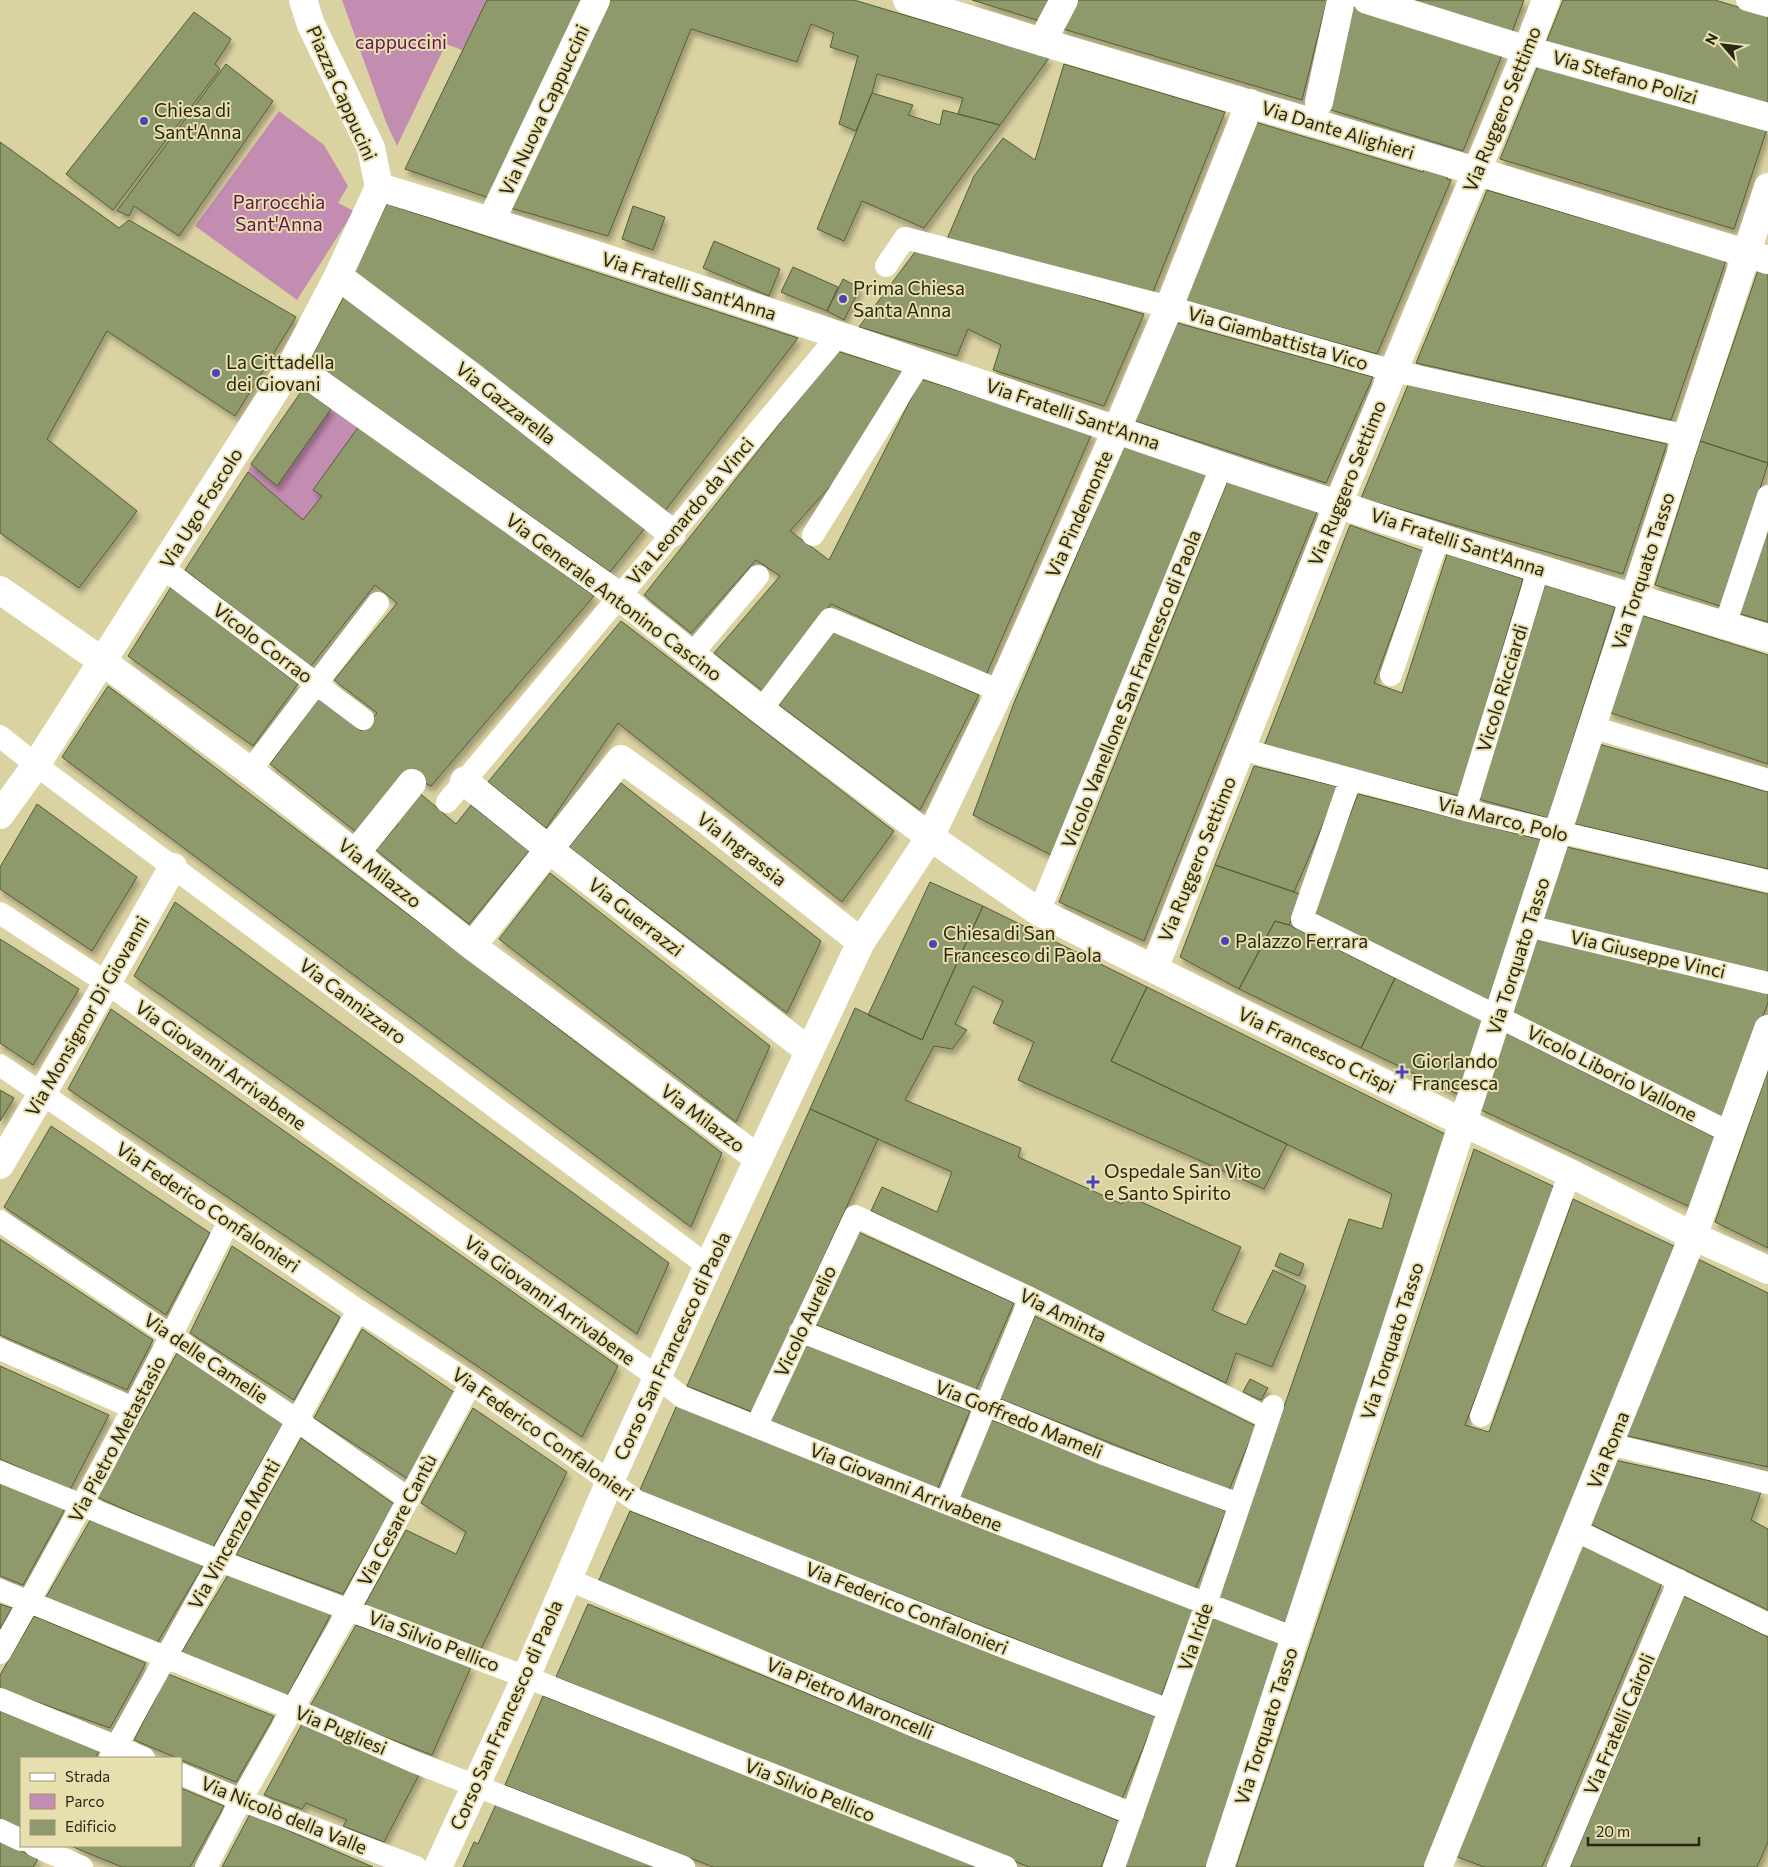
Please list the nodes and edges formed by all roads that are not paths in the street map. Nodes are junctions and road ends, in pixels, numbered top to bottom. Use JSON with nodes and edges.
{"nodes":[{"id":1,"x":303,"y":0,"type":"edge"},
{"id":2,"x":596,"y":0,"type":"edge"},
{"id":3,"x":907,"y":0,"type":"edge"},
{"id":4,"x":1064,"y":0,"type":"edge"},
{"id":5,"x":1341,"y":0,"type":"edge"},
{"id":6,"x":1367,"y":0,"type":"edge"},
{"id":7,"x":1546,"y":0,"type":"edge"},
{"id":8,"x":1747,"y":0,"type":"edge"},
{"id":9,"x":1768,"y":6,"type":"edge"},
{"id":10,"x":1042,"y":42,"type":"junction"},
{"id":11,"x":1527,"y":50,"type":"junction"},
{"id":12,"x":1319,"y":102,"type":"dead end"},
{"id":13,"x":1250,"y":103,"type":"junction"},
{"id":14,"x":1768,"y":117,"type":"edge"},
{"id":15,"x":1476,"y":171,"type":"junction"},
{"id":16,"x":380,"y":187,"type":"junction"},
{"id":17,"x":1768,"y":187,"type":"edge"},
{"id":18,"x":491,"y":221,"type":"junction"},
{"id":19,"x":1757,"y":256,"type":"edge"},
{"id":20,"x":886,"y":266,"type":"dead end"},
{"id":21,"x":338,"y":276,"type":"junction"},
{"id":22,"x":1168,"y":307,"type":"junction"},
{"id":23,"x":838,"y":336,"type":"junction"},
{"id":24,"x":920,"y":363,"type":"junction"},
{"id":25,"x":292,"y":364,"type":"junction"},
{"id":26,"x":1394,"y":370,"type":"junction"},
{"id":27,"x":1117,"y":429,"type":"junction"},
{"id":28,"x":1687,"y":436,"type":"junction"},
{"id":29,"x":1222,"y":465,"type":"junction"},
{"id":30,"x":1768,"y":496,"type":"edge"},
{"id":31,"x":1338,"y":504,"type":"junction"},
{"id":32,"x":672,"y":533,"type":"junction"},
{"id":33,"x":812,"y":535,"type":"dead end"},
{"id":34,"x":1439,"y":536,"type":"junction"},
{"id":35,"x":1539,"y":567,"type":"junction"},
{"id":36,"x":163,"y":568,"type":"junction"},
{"id":37,"x":758,"y":576,"type":"dead end"},
{"id":38,"x":0,"y":590,"type":"edge"},
{"id":39,"x":619,"y":596,"type":"junction"},
{"id":40,"x":1634,"y":597,"type":"junction"},
{"id":41,"x":378,"y":602,"type":"dead end"},
{"id":42,"x":1725,"y":626,"type":"junction"},
{"id":43,"x":1768,"y":638,"type":"edge"},
{"id":44,"x":691,"y":655,"type":"junction"},
{"id":45,"x":102,"y":661,"type":"junction"},
{"id":46,"x":1391,"y":675,"type":"dead end"},
{"id":47,"x":316,"y":684,"type":"junction"},
{"id":48,"x":1000,"y":691,"type":"junction"},
{"id":49,"x":761,"y":710,"type":"junction"},
{"id":50,"x":363,"y":719,"type":"dead end"},
{"id":51,"x":1592,"y":727,"type":"junction"},
{"id":52,"x":0,"y":736,"type":"edge"},
{"id":53,"x":1240,"y":749,"type":"junction"},
{"id":54,"x":36,"y":765,"type":"junction"},
{"id":55,"x":250,"y":771,"type":"junction"},
{"id":56,"x":1350,"y":780,"type":"junction"},
{"id":57,"x":1768,"y":780,"type":"edge"},
{"id":58,"x":464,"y":781,"type":"junction"},
{"id":59,"x":412,"y":783,"type":"dead end"},
{"id":60,"x":447,"y":802,"type":"dead end"},
{"id":61,"x":1465,"y":810,"type":"junction"},
{"id":62,"x":0,"y":815,"type":"edge"},
{"id":63,"x":1559,"y":832,"type":"junction"},
{"id":64,"x":930,"y":837,"type":"junction"},
{"id":65,"x":550,"y":850,"type":"junction"},
{"id":66,"x":355,"y":854,"type":"junction"},
{"id":67,"x":173,"y":867,"type":"junction"},
{"id":68,"x":1768,"y":881,"type":"edge"},
{"id":69,"x":1039,"y":912,"type":"junction"},
{"id":70,"x":0,"y":913,"type":"edge"},
{"id":71,"x":1528,"y":926,"type":"junction"},
{"id":72,"x":861,"y":942,"type":"junction"},
{"id":73,"x":472,"y":946,"type":"junction"},
{"id":74,"x":1154,"y":968,"type":"junction"},
{"id":75,"x":1768,"y":983,"type":"edge"},
{"id":76,"x":107,"y":984,"type":"junction"},
{"id":77,"x":1499,"y":1016,"type":"junction"},
{"id":78,"x":1768,"y":1029,"type":"edge"},
{"id":79,"x":809,"y":1051,"type":"junction"},
{"id":80,"x":0,"y":1065,"type":"edge"},
{"id":81,"x":42,"y":1093,"type":"junction"},
{"id":82,"x":1464,"y":1123,"type":"junction"},
{"id":83,"x":1731,"y":1133,"type":"junction"},
{"id":84,"x":759,"y":1159,"type":"junction"},
{"id":85,"x":0,"y":1165,"type":"edge"},
{"id":86,"x":1570,"y":1173,"type":"junction"},
{"id":87,"x":855,"y":1216,"type":"joint"},
{"id":88,"x":0,"y":1221,"type":"edge"},
{"id":89,"x":230,"y":1221,"type":"junction"},
{"id":90,"x":1693,"y":1236,"type":"junction"},
{"id":91,"x":708,"y":1266,"type":"junction"},
{"id":92,"x":1768,"y":1270,"type":"edge"},
{"id":93,"x":1030,"y":1298,"type":"junction"},
{"id":94,"x":358,"y":1310,"type":"junction"},
{"id":95,"x":800,"y":1331,"type":"junction"},
{"id":96,"x":172,"y":1336,"type":"junction"},
{"id":97,"x":0,"y":1349,"type":"edge"},
{"id":98,"x":657,"y":1377,"type":"junction"},
{"id":99,"x":471,"y":1383,"type":"junction"},
{"id":100,"x":986,"y":1405,"type":"junction"},
{"id":101,"x":133,"y":1408,"type":"junction"},
{"id":102,"x":1270,"y":1412,"type":"joint"},
{"id":103,"x":1481,"y":1416,"type":"dead end"},
{"id":104,"x":298,"y":1420,"type":"junction"},
{"id":105,"x":756,"y":1427,"type":"junction"},
{"id":106,"x":1610,"y":1444,"type":"junction"},
{"id":107,"x":0,"y":1472,"type":"edge"},
{"id":108,"x":610,"y":1481,"type":"junction"},
{"id":109,"x":1768,"y":1483,"type":"edge"},
{"id":110,"x":409,"y":1499,"type":"junction"},
{"id":111,"x":946,"y":1503,"type":"junction"},
{"id":112,"x":1239,"y":1504,"type":"junction"},
{"id":113,"x":82,"y":1505,"type":"junction"},
{"id":114,"x":1575,"y":1530,"type":"junction"},
{"id":115,"x":220,"y":1561,"type":"junction"},
{"id":116,"x":567,"y":1580,"type":"junction"},
{"id":117,"x":1679,"y":1580,"type":"junction"},
{"id":118,"x":0,"y":1590,"type":"edge"},
{"id":119,"x":29,"y":1602,"type":"junction"},
{"id":120,"x":1206,"y":1604,"type":"junction"},
{"id":121,"x":349,"y":1609,"type":"junction"},
{"id":122,"x":1768,"y":1624,"type":"edge"},
{"id":123,"x":1295,"y":1638,"type":"junction"},
{"id":124,"x":0,"y":1653,"type":"edge"},
{"id":125,"x":165,"y":1657,"type":"junction"},
{"id":126,"x":526,"y":1677,"type":"junction"},
{"id":127,"x":0,"y":1699,"type":"edge"},
{"id":128,"x":293,"y":1709,"type":"junction"},
{"id":129,"x":1170,"y":1710,"type":"junction"},
{"id":130,"x":113,"y":1752,"type":"edge"},
{"id":131,"x":139,"y":1757,"type":"edge"},
{"id":132,"x":182,"y":1774,"type":"edge"},
{"id":133,"x":475,"y":1786,"type":"junction"},
{"id":134,"x":241,"y":1800,"type":"junction"},
{"id":135,"x":1133,"y":1814,"type":"junction"},
{"id":136,"x":0,"y":1830,"type":"edge"},
{"id":137,"x":20,"y":1840,"type":"edge"},
{"id":138,"x":49,"y":1853,"type":"edge"},
{"id":139,"x":1444,"y":1865,"type":"edge"},
{"id":140,"x":82,"y":1867,"type":"edge"},
{"id":141,"x":206,"y":1867,"type":"edge"},
{"id":142,"x":416,"y":1867,"type":"edge"},
{"id":143,"x":438,"y":1867,"type":"edge"},
{"id":144,"x":684,"y":1867,"type":"edge"},
{"id":145,"x":1006,"y":1867,"type":"edge"},
{"id":146,"x":1114,"y":1867,"type":"edge"},
{"id":147,"x":1220,"y":1867,"type":"edge"},
{"id":148,"x":1558,"y":1867,"type":"edge"}],
"edges":[{"from":1,"to":16,"type":"street","name":"Piazza Cappucini"},
{"from":2,"to":18,"type":"street","name":"Via Nuova Cappuccini"},
{"from":3,"to":10,"type":"street","name":"Via Dante Alighieri"},
{"from":4,"to":10,"type":"street"},
{"from":5,"to":12,"type":"street"},
{"from":6,"to":11,"type":"street","name":"Via Stefano Polizi"},
{"from":7,"to":11,"type":"street","name":"Via Ruggero Settimo"},
{"from":8,"to":9,"type":"lane"},
{"from":10,"to":13,"type":"street","name":"Via Dante Alighieri"},
{"from":11,"to":14,"type":"street","name":"Via Stefano Polizi"},
{"from":11,"to":15,"type":"street","name":"Via Ruggero Settimo"},
{"from":13,"to":15,"type":"street","name":"Via Dante Alighieri"},
{"from":13,"to":22,"type":"street","name":"Via Pindemonte"},
{"from":15,"to":19,"type":"street","name":"Via Dante Alighieri"},
{"from":15,"to":26,"type":"street","name":"Via Ruggero Settimo"},
{"from":16,"to":18,"type":"street","name":"Via Fratelli Sant'Anna"},
{"from":16,"to":21,"type":"street","name":"Via Ugo Foscolo"},
{"from":17,"to":19,"type":"street","name":"Via Torquato Tasso"},
{"from":18,"to":23,"type":"street","name":"Via Fratelli Sant'Anna"},
{"from":19,"to":28,"type":"street","name":"Via Torquato Tasso"},
{"from":20,"to":22,"type":"lane","name":"Via Giambattista Vico"},
{"from":21,"to":25,"type":"street","name":"Via Ugo Foscolo"},
{"from":21,"to":32,"type":"street","name":"Via Gazzarella"},
{"from":22,"to":26,"type":"lane","name":"Via Giambattista Vico"},
{"from":22,"to":27,"type":"street","name":"Via Pindemonte"},
{"from":23,"to":24,"type":"street","name":"Via Fratelli Sant'Anna"},
{"from":23,"to":32,"type":"lane","name":"Via Leonardo da Vinci"},
{"from":24,"to":27,"type":"street","name":"Via Fratelli Sant'Anna"},
{"from":24,"to":33,"type":"lane"},
{"from":25,"to":36,"type":"street","name":"Via Ugo Foscolo"},
{"from":25,"to":39,"type":"street","name":"Via Generale Antonino Cascino"},
{"from":26,"to":28,"type":"lane","name":"Via Giambattista Vico"},
{"from":26,"to":31,"type":"street","name":"Via Ruggero Settimo"},
{"from":27,"to":29,"type":"street","name":"Via Fratelli Sant'Anna"},
{"from":27,"to":48,"type":"street","name":"Via Pindemonte"},
{"from":28,"to":40,"type":"street","name":"Via Torquato Tasso"},
{"from":29,"to":31,"type":"street","name":"Via Fratelli Sant'Anna"},
{"from":29,"to":69,"type":"lane","name":"Vicolo Vanellone San Francesco di Paola"},
{"from":30,"to":42,"type":"lane"},
{"from":31,"to":34,"type":"street","name":"Via Fratelli Sant'Anna"},
{"from":31,"to":53,"type":"street","name":"Via Ruggero Settimo"},
{"from":32,"to":39,"type":"lane","name":"Via Leonardo da Vinci"},
{"from":34,"to":35,"type":"street","name":"Via Fratelli Sant'Anna"},
{"from":34,"to":46,"type":"lane"},
{"from":35,"to":40,"type":"street","name":"Via Fratelli Sant'Anna"},
{"from":35,"to":61,"type":"lane","name":"Vicolo Ricciardi"},
{"from":36,"to":45,"type":"street","name":"Via Ugo Foscolo"},
{"from":36,"to":47,"type":"lane","name":"Vicolo Corrao"},
{"from":37,"to":44,"type":"lane"},
{"from":38,"to":45,"type":"street","name":"Via Milazzo"},
{"from":39,"to":44,"type":"street","name":"Via Generale Antonino Cascino"},
{"from":39,"to":58,"type":"lane","name":"Via Leonardo da Vinci"},
{"from":40,"to":42,"type":"street","name":"Via Fratelli Sant'Anna"},
{"from":40,"to":51,"type":"street","name":"Via Torquato Tasso"},
{"from":41,"to":47,"type":"lane"},
{"from":42,"to":43,"type":"street","name":"Via Fratelli Sant'Anna"},
{"from":44,"to":49,"type":"street","name":"Via Generale Antonino Cascino"},
{"from":45,"to":54,"type":"street","name":"Via Ugo Foscolo"},
{"from":45,"to":55,"type":"street","name":"Via Milazzo"},
{"from":47,"to":50,"type":"lane","name":"Vicolo Corrao"},
{"from":47,"to":55,"type":"lane"},
{"from":48,"to":49,"type":"lane"},
{"from":48,"to":64,"type":"street","name":"Via Pindemonte"},
{"from":49,"to":64,"type":"street","name":"Via Generale Antonino Cascino"},
{"from":51,"to":57,"type":"lane"},
{"from":51,"to":63,"type":"street","name":"Via Torquato Tasso"},
{"from":52,"to":54,"type":"lane","name":"Via Cannizzaro"},
{"from":53,"to":56,"type":"lane","name":"Via Marco, Polo"},
{"from":53,"to":74,"type":"street","name":"Via Ruggero Settimo"},
{"from":54,"to":62,"type":"street","name":"Via Ugo Foscolo"},
{"from":54,"to":67,"type":"lane","name":"Via Cannizzaro"},
{"from":55,"to":66,"type":"street","name":"Via Milazzo"},
{"from":56,"to":61,"type":"lane","name":"Via Marco, Polo"},
{"from":56,"to":77,"type":"lane","name":"Vicolo Liborio Vallone"},
{"from":58,"to":60,"type":"lane","name":"Via Leonardo da Vinci"},
{"from":58,"to":65,"type":"street","name":"Via Guerrazzi"},
{"from":59,"to":66,"type":"street"},
{"from":61,"to":63,"type":"lane","name":"Via Marco, Polo"},
{"from":63,"to":68,"type":"lane","name":"Via Marco, Polo"},
{"from":63,"to":71,"type":"street","name":"Via Torquato Tasso"},
{"from":64,"to":69,"type":"street","name":"Via Francesco Crispi"},
{"from":64,"to":72,"type":"street","name":"Corso San Francesco di Paola"},
{"from":65,"to":72,"type":"street","name":"Via Ingrassia"},
{"from":65,"to":73,"type":"street"},
{"from":65,"to":79,"type":"street","name":"Via Guerrazzi"},
{"from":66,"to":73,"type":"street","name":"Via Milazzo"},
{"from":67,"to":76,"type":"street","name":"Via Monsignor Di Giovanni"},
{"from":67,"to":91,"type":"lane","name":"Via Cannizzaro"},
{"from":69,"to":74,"type":"street","name":"Via Francesco Crispi"},
{"from":70,"to":76,"type":"lane","name":"Via Giovanni Arrivabene"},
{"from":71,"to":75,"type":"lane","name":"Via Giuseppe Vinci"},
{"from":71,"to":77,"type":"street","name":"Via Torquato Tasso"},
{"from":72,"to":79,"type":"street","name":"Corso San Francesco di Paola"},
{"from":73,"to":84,"type":"street","name":"Via Milazzo"},
{"from":74,"to":82,"type":"street","name":"Via Francesco Crispi"},
{"from":76,"to":81,"type":"street","name":"Via Monsignor Di Giovanni"},
{"from":76,"to":98,"type":"lane","name":"Via Giovanni Arrivabene"},
{"from":77,"to":82,"type":"street","name":"Via Torquato Tasso"},
{"from":77,"to":83,"type":"lane","name":"Vicolo Liborio Vallone"},
{"from":78,"to":83,"type":"street","name":"Via Roma"},
{"from":79,"to":84,"type":"street","name":"Corso San Francesco di Paola"},
{"from":80,"to":81,"type":"lane","name":"Via Federico Confalonieri"},
{"from":81,"to":85,"type":"street","name":"Via Monsignor Di Giovanni"},
{"from":81,"to":89,"type":"lane","name":"Via Federico Confalonieri"},
{"from":82,"to":86,"type":"street","name":"Via Francesco Crispi"},
{"from":82,"to":123,"type":"street","name":"Via Torquato Tasso"},
{"from":83,"to":90,"type":"street","name":"Via Roma"},
{"from":84,"to":91,"type":"street","name":"Corso San Francesco di Paola"},
{"from":86,"to":90,"type":"street","name":"Via Francesco Crispi"},
{"from":86,"to":103,"type":"lane"},
{"from":87,"to":93,"type":"lane","name":"Via Aminta"},
{"from":87,"to":95,"type":"lane","name":"Vicolo Aurelio"},
{"from":88,"to":96,"type":"lane","name":"Via delle Camelie"},
{"from":89,"to":94,"type":"lane","name":"Via Federico Confalonieri"},
{"from":89,"to":96,"type":"lane","name":"Via Pietro Metastasio"},
{"from":90,"to":92,"type":"street","name":"Via Francesco Crispi"},
{"from":90,"to":106,"type":"street","name":"Via Roma"},
{"from":91,"to":98,"type":"street","name":"Corso San Francesco di Paola"},
{"from":93,"to":100,"type":"lane"},
{"from":93,"to":102,"type":"lane","name":"Via Aminta"},
{"from":94,"to":99,"type":"lane","name":"Via Federico Confalonieri"},
{"from":94,"to":104,"type":"lane","name":"Via Vincenzo Monti"},
{"from":95,"to":100,"type":"lane","name":"Via Goffredo Mameli"},
{"from":95,"to":105,"type":"lane","name":"Vicolo Aurelio"},
{"from":96,"to":101,"type":"lane","name":"Via Pietro Metastasio"},
{"from":96,"to":104,"type":"lane","name":"Via delle Camelie"},
{"from":97,"to":101,"type":"lane"},
{"from":98,"to":105,"type":"lane","name":"Via Giovanni Arrivabene"},
{"from":98,"to":108,"type":"street","name":"Corso San Francesco di Paola"},
{"from":99,"to":108,"type":"lane","name":"Via Federico Confalonieri"},
{"from":99,"to":110,"type":"lane","name":"Via Cesare Cantù"},
{"from":100,"to":111,"type":"lane"},
{"from":100,"to":112,"type":"lane","name":"Via Goffredo Mameli"},
{"from":101,"to":113,"type":"lane","name":"Via Pietro Metastasio"},
{"from":102,"to":112,"type":"lane","name":"Via Iride"},
{"from":104,"to":110,"type":"lane","name":"Via delle Camelie"},
{"from":104,"to":115,"type":"lane","name":"Via Vincenzo Monti"},
{"from":105,"to":111,"type":"lane","name":"Via Giovanni Arrivabene"},
{"from":106,"to":109,"type":"lane"},
{"from":106,"to":114,"type":"street","name":"Via Roma"},
{"from":107,"to":113,"type":"lane","name":"Via Silvio Pellico"},
{"from":108,"to":116,"type":"street","name":"Corso San Francesco di Paola"},
{"from":108,"to":129,"type":"lane","name":"Via Federico Confalonieri"},
{"from":110,"to":121,"type":"lane","name":"Via Cesare Cantù"},
{"from":111,"to":120,"type":"lane","name":"Via Giovanni Arrivabene"},
{"from":112,"to":120,"type":"lane","name":"Via Iride"},
{"from":113,"to":115,"type":"lane","name":"Via Silvio Pellico"},
{"from":113,"to":119,"type":"lane","name":"Via Pietro Metastasio"},
{"from":114,"to":117,"type":"lane"},
{"from":114,"to":139,"type":"street","name":"Via Roma"},
{"from":115,"to":121,"type":"lane","name":"Via Silvio Pellico"},
{"from":115,"to":125,"type":"lane","name":"Via Vincenzo Monti"},
{"from":116,"to":126,"type":"street","name":"Corso San Francesco di Paola"},
{"from":116,"to":135,"type":"lane","name":"Via Pietro Maroncelli"},
{"from":117,"to":122,"type":"lane"},
{"from":117,"to":148,"type":"lane","name":"Via Fratelli Cairoli"},
{"from":118,"to":119,"type":"lane","name":"Via Pugliesi"},
{"from":119,"to":124,"type":"lane","name":"Via Pietro Metastasio"},
{"from":119,"to":125,"type":"lane","name":"Via Pugliesi"},
{"from":120,"to":123,"type":"lane","name":"Via Giovanni Arrivabene"},
{"from":120,"to":129,"type":"lane","name":"Via Iride"},
{"from":121,"to":126,"type":"lane","name":"Via Silvio Pellico"},
{"from":121,"to":128,"type":"lane","name":"Via Cesare Cantù"},
{"from":123,"to":147,"type":"street","name":"Via Torquato Tasso"},
{"from":125,"to":128,"type":"lane","name":"Via Pugliesi"},
{"from":125,"to":130,"type":"lane","name":"Via Vincenzo Monti"},
{"from":126,"to":133,"type":"street","name":"Corso San Francesco di Paola"},
{"from":126,"to":145,"type":"lane","name":"Via Silvio Pellico"},
{"from":127,"to":130,"type":"lane"},
{"from":128,"to":133,"type":"lane","name":"Via Pugliesi"},
{"from":128,"to":134,"type":"lane","name":"Via Cesare Cantù"},
{"from":129,"to":135,"type":"lane","name":"Via Iride"},
{"from":130,"to":131,"type":"lane"},
{"from":132,"to":134,"type":"lane","name":"Via Nicolò della Valle"},
{"from":133,"to":143,"type":"street","name":"Corso San Francesco di Paola"},
{"from":133,"to":144,"type":"lane","name":"Via Pugliesi"},
{"from":134,"to":141,"type":"lane","name":"Via Cesare Cantù"},
{"from":134,"to":142,"type":"lane","name":"Via Nicolò della Valle"},
{"from":135,"to":146,"type":"lane","name":"Via Iride"},
{"from":136,"to":137,"type":"lane"},
{"from":138,"to":140,"type":"lane"}]}
